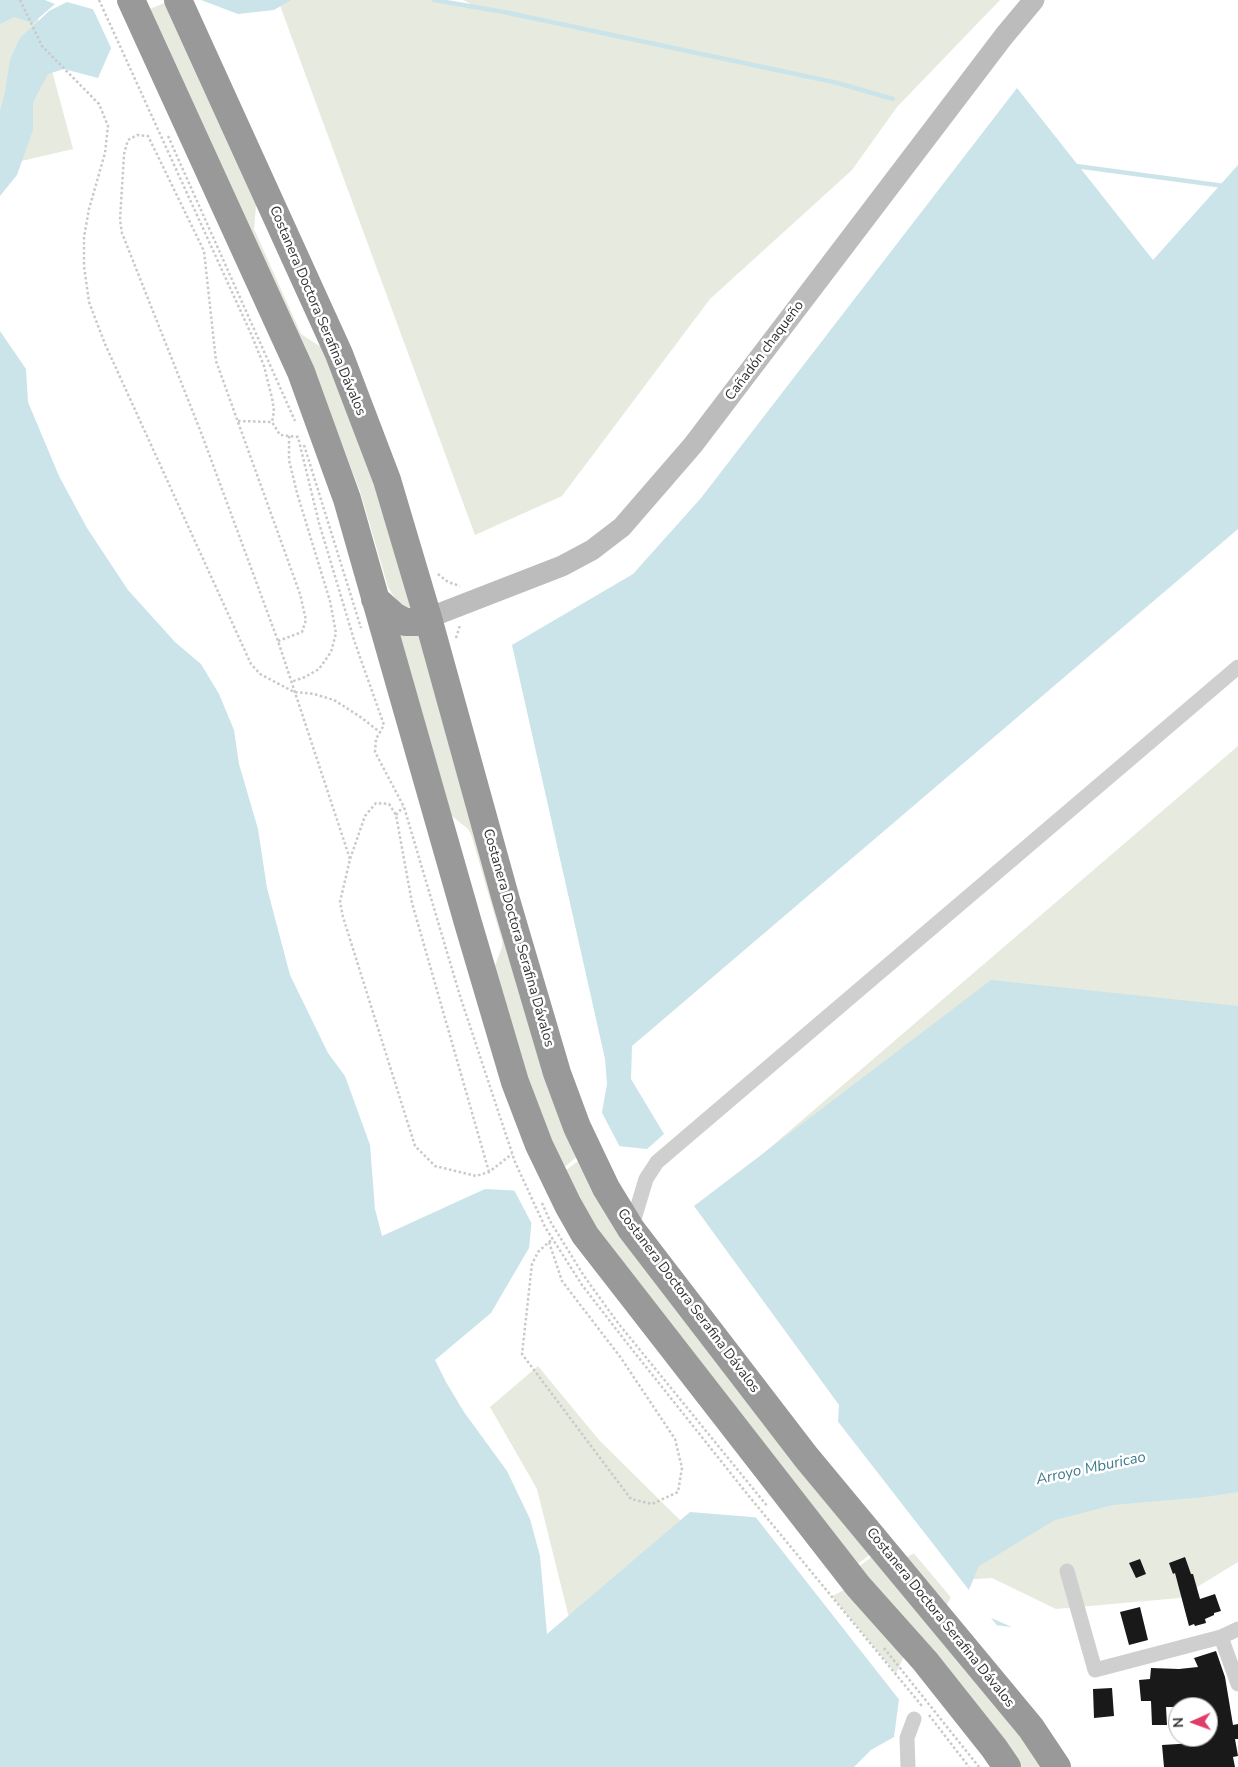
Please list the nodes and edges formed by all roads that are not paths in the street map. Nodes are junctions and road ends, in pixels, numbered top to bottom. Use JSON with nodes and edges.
{"nodes":[{"id":1,"x":131,"y":0,"type":"edge"},
{"id":2,"x":1034,"y":0,"type":"edge"},
{"id":3,"x":181,"y":7,"type":"edge"},
{"id":4,"x":375,"y":599,"type":"junction"},
{"id":5,"x":428,"y":618,"type":"junction"},
{"id":6,"x":1238,"y":668,"type":"edge"},
{"id":7,"x":631,"y":1230,"type":"junction"},
{"id":8,"x":1067,"y":1571,"type":"dead end"},
{"id":9,"x":1238,"y":1629,"type":"edge"},
{"id":10,"x":1221,"y":1637,"type":"junction"},
{"id":11,"x":1238,"y":1684,"type":"edge"},
{"id":12,"x":922,"y":1714,"type":"road end"},
{"id":13,"x":908,"y":1767,"type":"edge"},
{"id":14,"x":1007,"y":1767,"type":"edge"},
{"id":15,"x":1057,"y":1767,"type":"edge"}],
"edges":[{"from":1,"to":4,"type":"highway"},
{"from":2,"to":5,"type":"main road","name":"Cañadón chaqueño"},
{"from":3,"to":5,"type":"highway","name":"Costanera Doctora Serafina Dávalos"},
{"from":4,"to":5,"type":"highway"},
{"from":4,"to":14,"type":"highway"},
{"from":5,"to":7,"type":"highway","name":"Costanera Doctora Serafina Dávalos"},
{"from":6,"to":7,"type":"street"},
{"from":7,"to":15,"type":"highway","name":"Costanera Doctora Serafina Dávalos"},
{"from":8,"to":10,"type":"street"},
{"from":9,"to":10,"type":"street"},
{"from":10,"to":11,"type":"street"},
{"from":12,"to":13,"type":"street"}]}
